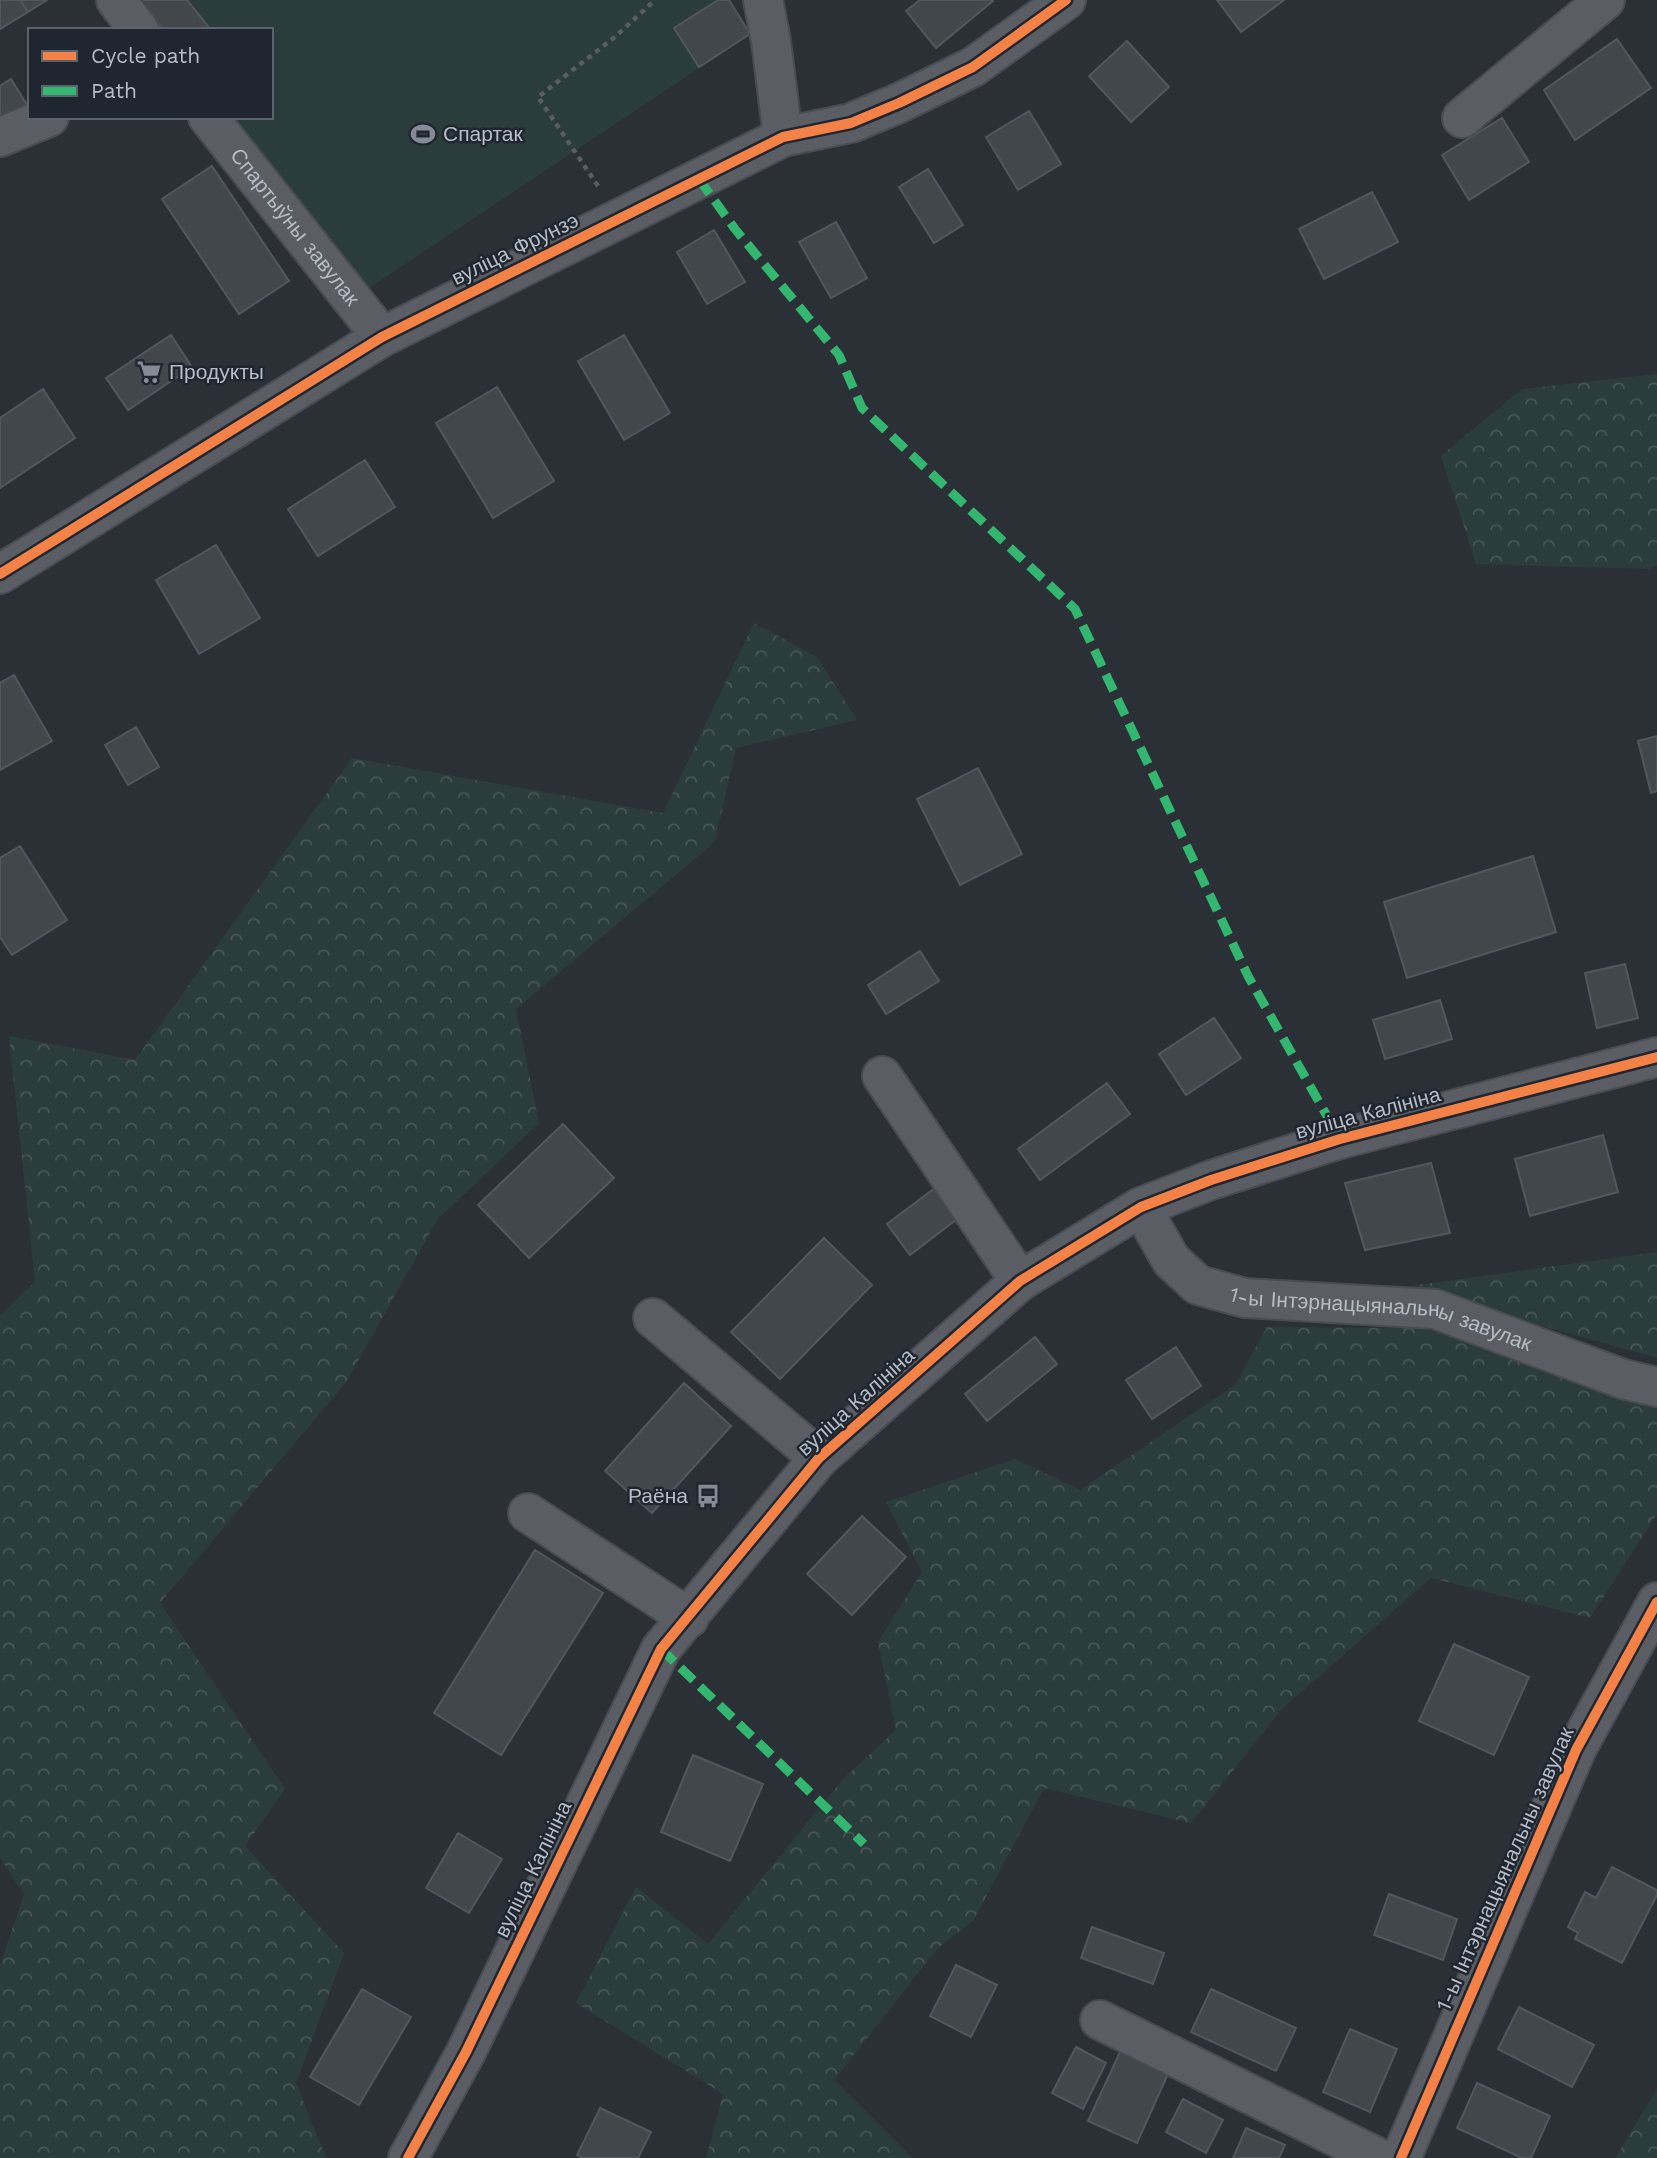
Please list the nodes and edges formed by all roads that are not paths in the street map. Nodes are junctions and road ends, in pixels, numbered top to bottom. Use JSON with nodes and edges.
{"nodes":[{"id":1,"x":116,"y":0,"type":"edge"},
{"id":2,"x":763,"y":0,"type":"edge"},
{"id":3,"x":1066,"y":0,"type":"edge"},
{"id":4,"x":1605,"y":0,"type":"edge"},
{"id":5,"x":137,"y":28,"type":"edge"},
{"id":6,"x":1462,"y":118,"type":"dead end"},
{"id":7,"x":44,"y":119,"type":"edge"},
{"id":8,"x":210,"y":119,"type":"edge"},
{"id":9,"x":0,"y":137,"type":"edge"},
{"id":10,"x":783,"y":137,"type":"junction"},
{"id":11,"x":382,"y":337,"type":"junction"},
{"id":12,"x":0,"y":574,"type":"edge"},
{"id":13,"x":1657,"y":1057,"type":"edge"},
{"id":14,"x":881,"y":1076,"type":"dead end"},
{"id":15,"x":1141,"y":1207,"type":"junction"},
{"id":16,"x":1020,"y":1281,"type":"junction"},
{"id":17,"x":653,"y":1318,"type":"dead end"},
{"id":18,"x":1657,"y":1387,"type":"edge"},
{"id":19,"x":819,"y":1458,"type":"junction"},
{"id":20,"x":528,"y":1513,"type":"dead end"},
{"id":21,"x":1657,"y":1602,"type":"edge"},
{"id":22,"x":689,"y":1618,"type":"junction"},
{"id":23,"x":1100,"y":2020,"type":"dead end"},
{"id":24,"x":408,"y":2158,"type":"edge"},
{"id":25,"x":1379,"y":2158,"type":"edge"},
{"id":26,"x":1401,"y":2158,"type":"edge"}],
"edges":[{"from":1,"to":5,"type":"street"},
{"from":2,"to":10,"type":"street"},
{"from":3,"to":10,"type":"street","name":"вуліца Фрунзэ"},
{"from":4,"to":6,"type":"street"},
{"from":7,"to":9,"type":"street"},
{"from":8,"to":11,"type":"street","name":"Спартыўны завулак"},
{"from":10,"to":11,"type":"street","name":"вуліца Фрунзэ"},
{"from":11,"to":12,"type":"street","name":"вуліца Фрунзэ"},
{"from":13,"to":15,"type":"street","name":"вуліца Калініна"},
{"from":14,"to":16,"type":"street"},
{"from":15,"to":16,"type":"street","name":"вуліца Калініна"},
{"from":15,"to":18,"type":"street","name":"1-ы Інтэрнацыянальны завулак"},
{"from":16,"to":19,"type":"street","name":"вуліца Калініна"},
{"from":17,"to":19,"type":"street"},
{"from":19,"to":22,"type":"street","name":"вуліца Калініна"},
{"from":20,"to":22,"type":"street"},
{"from":21,"to":26,"type":"street","name":"1-ы Інтэрнацыянальны завулак"},
{"from":22,"to":24,"type":"street","name":"вуліца Калініна"},
{"from":23,"to":25,"type":"street"}]}
